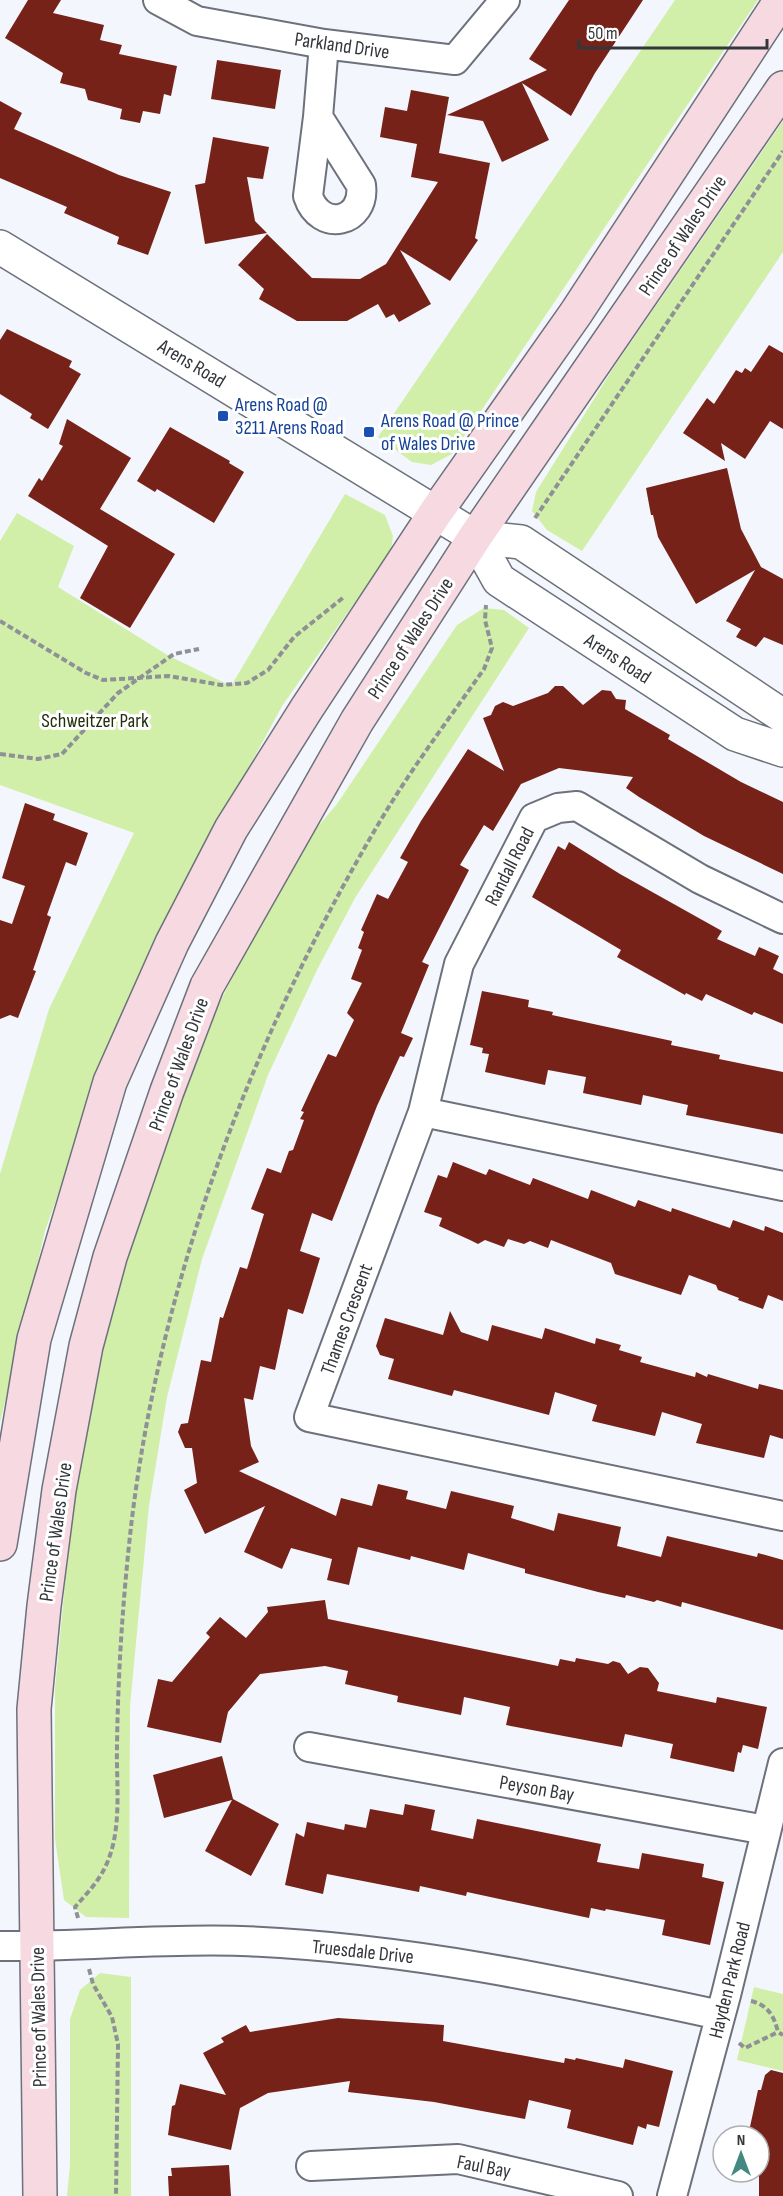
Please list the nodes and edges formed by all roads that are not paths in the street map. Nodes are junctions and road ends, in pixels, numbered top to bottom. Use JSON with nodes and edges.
{"nodes":[{"id":1,"x":158,"y":0,"type":"edge"},
{"id":2,"x":505,"y":0,"type":"edge"},
{"id":3,"x":781,"y":0,"type":"edge"},
{"id":4,"x":324,"y":44,"type":"junction"},
{"id":5,"x":783,"y":88,"type":"edge"},
{"id":6,"x":318,"y":117,"type":"dead end"},
{"id":7,"x":0,"y":247,"type":"edge"},
{"id":8,"x":436,"y":512,"type":"junction"},
{"id":9,"x":475,"y":537,"type":"junction"},
{"id":10,"x":783,"y":716,"type":"edge"},
{"id":11,"x":783,"y":750,"type":"edge"},
{"id":12,"x":783,"y":919,"type":"edge"},
{"id":13,"x":423,"y":1112,"type":"junction"},
{"id":14,"x":783,"y":1186,"type":"edge"},
{"id":15,"x":783,"y":1515,"type":"edge"},
{"id":16,"x":0,"y":1544,"type":"edge"},
{"id":17,"x":309,"y":1747,"type":"dead end"},
{"id":18,"x":783,"y":1763,"type":"edge"},
{"id":19,"x":766,"y":1830,"type":"junction"},
{"id":20,"x":0,"y":1946,"type":"edge"},
{"id":21,"x":37,"y":1947,"type":"junction"},
{"id":22,"x":721,"y":2012,"type":"junction"},
{"id":23,"x":311,"y":2166,"type":"dead end"},
{"id":24,"x":40,"y":2196,"type":"edge"},
{"id":25,"x":618,"y":2196,"type":"edge"},
{"id":26,"x":672,"y":2196,"type":"edge"}],
"edges":[{"from":1,"to":4,"type":"street","name":"Parkland Drive"},
{"from":2,"to":4,"type":"street","name":"Parkland Drive"},
{"from":3,"to":8,"type":"main road"},
{"from":4,"to":6,"type":"street"},
{"from":5,"to":9,"type":"main road","name":"Prince of Wales Drive"},
{"from":7,"to":8,"type":"street","name":"Arens Road"},
{"from":8,"to":9,"type":"street","name":"Arens Road"},
{"from":8,"to":16,"type":"main road"},
{"from":9,"to":10,"type":"street","name":"Arens Road"},
{"from":9,"to":11,"type":"street","name":"Arens Road"},
{"from":9,"to":21,"type":"main road","name":"Prince of Wales Drive"},
{"from":12,"to":13,"type":"street","name":"Randall Road"},
{"from":13,"to":14,"type":"street"},
{"from":13,"to":15,"type":"street","name":"Thames Crescent"},
{"from":17,"to":19,"type":"street","name":"Peyson Bay"},
{"from":18,"to":19,"type":"street","name":"Hayden Park Road"},
{"from":19,"to":22,"type":"street","name":"Hayden Park Road"},
{"from":20,"to":21,"type":"street","name":"Truesdale Drive"},
{"from":21,"to":22,"type":"street","name":"Truesdale Drive"},
{"from":21,"to":24,"type":"main road","name":"Prince of Wales Drive"},
{"from":22,"to":26,"type":"street","name":"Hayden Park Road"},
{"from":23,"to":25,"type":"street","name":"Faul Bay"}]}
